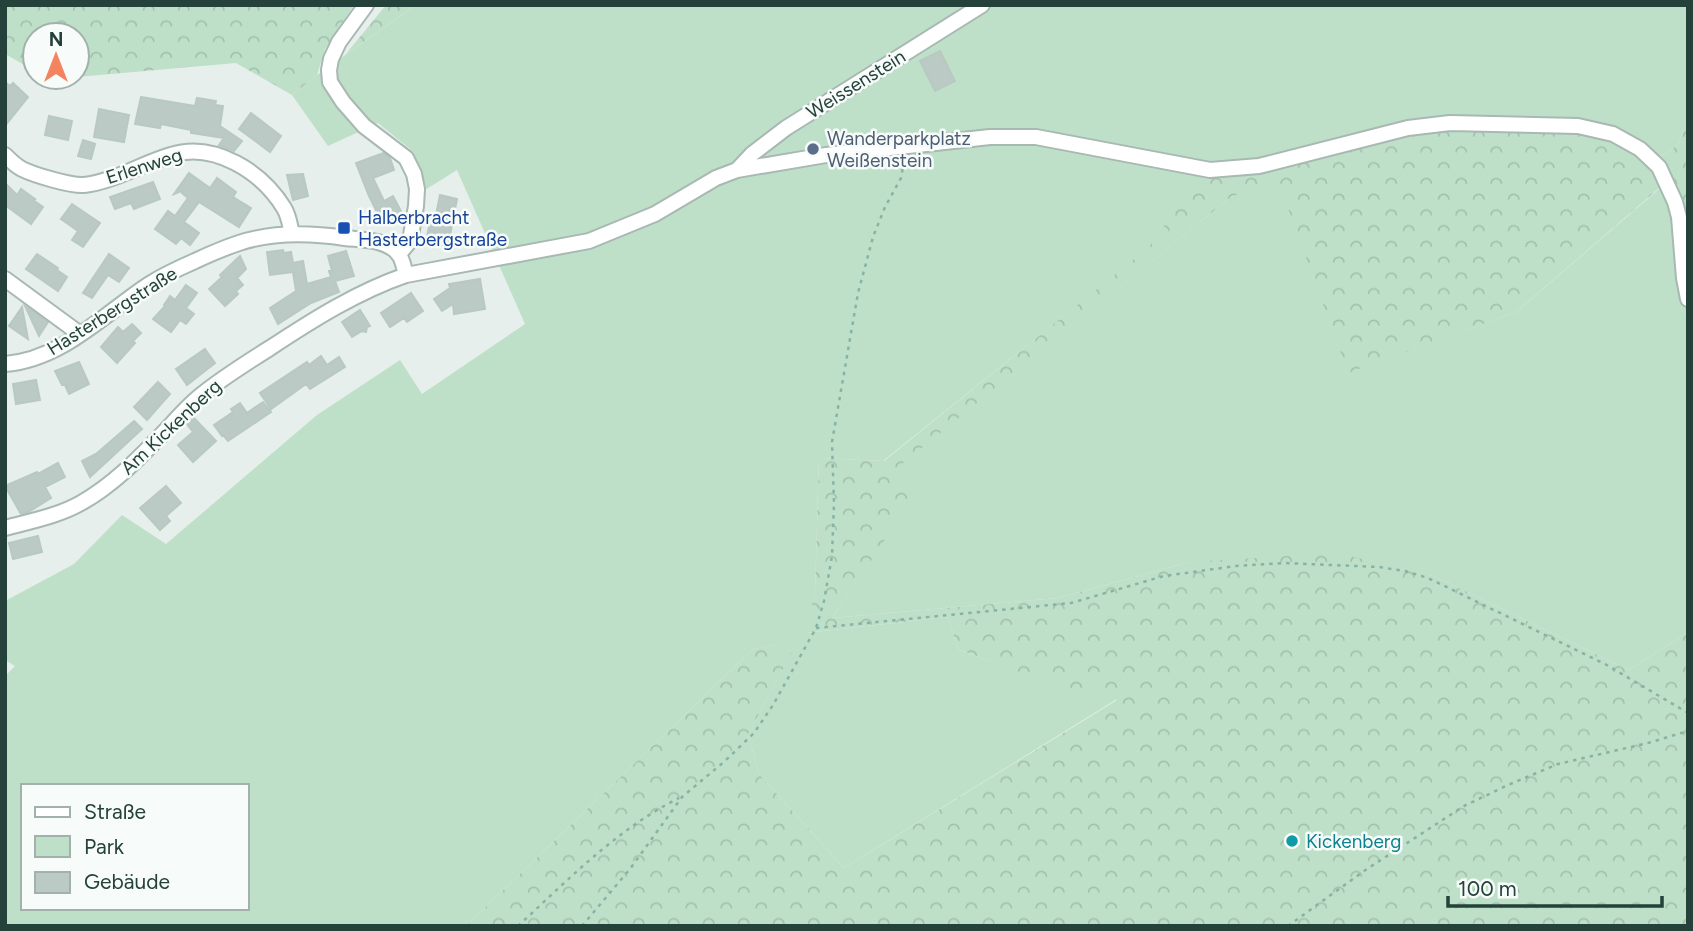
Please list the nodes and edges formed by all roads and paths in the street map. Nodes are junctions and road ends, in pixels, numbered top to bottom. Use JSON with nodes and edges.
{"nodes":[{"id":1,"x":366,"y":5,"type":"edge"},
{"id":2,"x":982,"y":5,"type":"edge"},
{"id":3,"x":903,"y":146,"type":"junction"},
{"id":4,"x":5,"y":155,"type":"edge"},
{"id":5,"x":737,"y":170,"type":"junction"},
{"id":6,"x":292,"y":234,"type":"junction"},
{"id":7,"x":399,"y":254,"type":"junction"},
{"id":8,"x":407,"y":275,"type":"junction"},
{"id":9,"x":5,"y":279,"type":"edge"},
{"id":10,"x":1688,"y":299,"type":"edge"},
{"id":11,"x":80,"y":334,"type":"junction"},
{"id":12,"x":5,"y":364,"type":"edge"},
{"id":13,"x":5,"y":528,"type":"edge"},
{"id":14,"x":816,"y":628,"type":"junction"},
{"id":15,"x":1688,"y":713,"type":"edge"},
{"id":16,"x":1688,"y":731,"type":"edge"},
{"id":17,"x":682,"y":797,"type":"junction"},
{"id":18,"x":518,"y":926,"type":"edge"},
{"id":19,"x":582,"y":926,"type":"edge"},
{"id":20,"x":1288,"y":926,"type":"edge"}],
"edges":[{"from":1,"to":7,"type":"street"},
{"from":2,"to":5,"type":"street","name":"Weissenstein"},
{"from":3,"to":5,"type":"street"},
{"from":3,"to":10,"type":"street"},
{"from":3,"to":14,"type":"path"},
{"from":4,"to":6,"type":"street","name":"Erlenweg"},
{"from":5,"to":8,"type":"street","name":"Am Kickenberg"},
{"from":6,"to":7,"type":"street","name":"Hasterbergstraße"},
{"from":6,"to":11,"type":"street","name":"Hasterbergstraße"},
{"from":7,"to":8,"type":"street"},
{"from":8,"to":13,"type":"street","name":"Am Kickenberg"},
{"from":9,"to":11,"type":"street"},
{"from":11,"to":12,"type":"street","name":"Hasterbergstraße"},
{"from":14,"to":15,"type":"path"},
{"from":14,"to":17,"type":"path"},
{"from":16,"to":20,"type":"path"},
{"from":17,"to":18,"type":"path"},
{"from":17,"to":19,"type":"path"}]}
